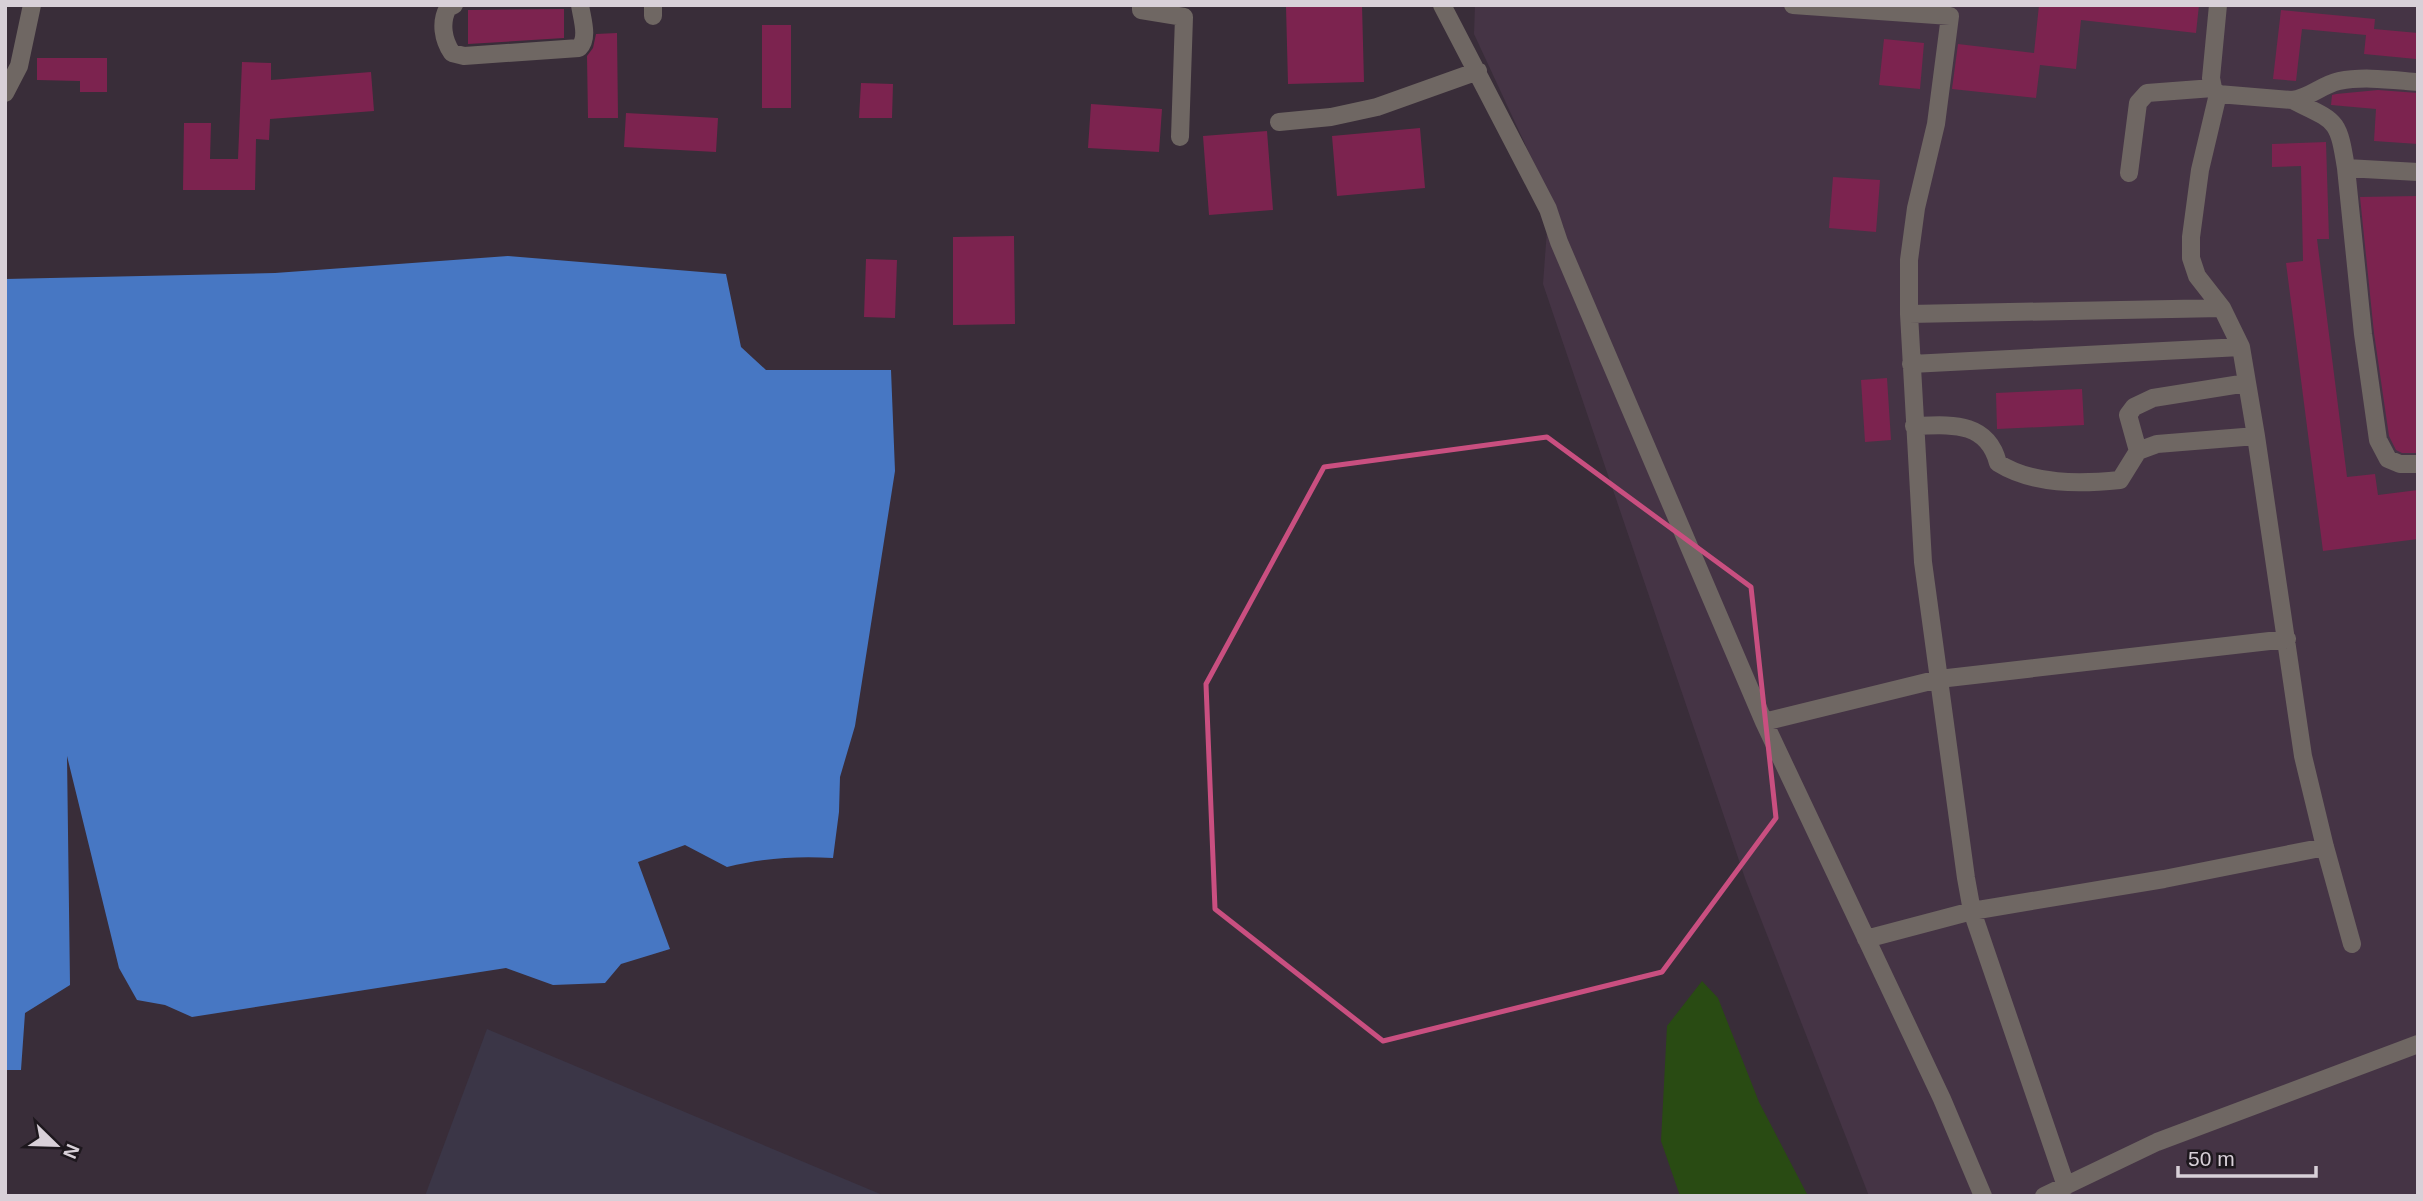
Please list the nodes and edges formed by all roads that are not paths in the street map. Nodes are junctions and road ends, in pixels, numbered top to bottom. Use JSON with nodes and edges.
{"nodes":[{"id":1,"x":32,"y":5,"type":"edge"},
{"id":2,"x":454,"y":5,"type":"edge"},
{"id":3,"x":580,"y":5,"type":"edge"},
{"id":4,"x":1141,"y":5,"type":"edge"},
{"id":5,"x":1442,"y":5,"type":"edge"},
{"id":6,"x":1793,"y":5,"type":"edge"},
{"id":7,"x":2218,"y":5,"type":"edge"},
{"id":8,"x":1951,"y":11,"type":"edge"},
{"id":9,"x":1478,"y":71,"type":"junction"},
{"id":10,"x":2418,"y":82,"type":"edge"},
{"id":11,"x":2215,"y":91,"type":"junction"},
{"id":12,"x":5,"y":93,"type":"edge"},
{"id":13,"x":2292,"y":100,"type":"junction"},
{"id":14,"x":1279,"y":122,"type":"dead end"},
{"id":15,"x":1180,"y":137,"type":"dead end"},
{"id":16,"x":2346,"y":168,"type":"junction"},
{"id":17,"x":2418,"y":172,"type":"edge"},
{"id":18,"x":2129,"y":173,"type":"dead end"},
{"id":19,"x":2222,"y":308,"type":"junction"},
{"id":20,"x":1909,"y":314,"type":"junction"},
{"id":21,"x":2241,"y":348,"type":"junction"},
{"id":22,"x":1911,"y":364,"type":"junction"},
{"id":23,"x":2247,"y":383,"type":"junction"},
{"id":24,"x":1914,"y":426,"type":"junction"},
{"id":25,"x":2256,"y":436,"type":"junction"},
{"id":26,"x":2138,"y":451,"type":"junction"},
{"id":27,"x":2418,"y":464,"type":"edge"},
{"id":28,"x":2287,"y":639,"type":"junction"},
{"id":29,"x":1939,"y":679,"type":"junction"},
{"id":30,"x":1764,"y":722,"type":"junction"},
{"id":31,"x":2325,"y":848,"type":"junction"},
{"id":32,"x":1972,"y":911,"type":"junction"},
{"id":33,"x":1866,"y":939,"type":"junction"},
{"id":34,"x":2353,"y":944,"type":"dead end"},
{"id":35,"x":2418,"y":1044,"type":"edge"},
{"id":36,"x":2066,"y":1186,"type":"junction"},
{"id":37,"x":1983,"y":1196,"type":"edge"},
{"id":38,"x":2044,"y":1196,"type":"edge"}],
"edges":[{"from":1,"to":12,"type":"lane"},
{"from":2,"to":3,"type":"lane"},
{"from":4,"to":15,"type":"lane"},
{"from":5,"to":9,"type":"lane"},
{"from":6,"to":8,"type":"lane"},
{"from":7,"to":11,"type":"lane"},
{"from":8,"to":20,"type":"lane"},
{"from":9,"to":14,"type":"lane"},
{"from":9,"to":30,"type":"lane"},
{"from":10,"to":13,"type":"lane"},
{"from":11,"to":13,"type":"lane"},
{"from":11,"to":18,"type":"lane"},
{"from":11,"to":19,"type":"lane"},
{"from":13,"to":16,"type":"lane"},
{"from":16,"to":17,"type":"lane"},
{"from":16,"to":27,"type":"lane"},
{"from":19,"to":20,"type":"lane"},
{"from":19,"to":21,"type":"lane"},
{"from":20,"to":22,"type":"lane"},
{"from":21,"to":22,"type":"lane"},
{"from":21,"to":23,"type":"lane"},
{"from":22,"to":24,"type":"lane"},
{"from":23,"to":25,"type":"lane"},
{"from":23,"to":26,"type":"lane"},
{"from":24,"to":26,"type":"lane"},
{"from":24,"to":29,"type":"lane"},
{"from":25,"to":26,"type":"lane"},
{"from":25,"to":28,"type":"lane"},
{"from":28,"to":29,"type":"lane"},
{"from":28,"to":31,"type":"lane"},
{"from":29,"to":30,"type":"lane"},
{"from":29,"to":32,"type":"lane"},
{"from":30,"to":33,"type":"lane"},
{"from":31,"to":32,"type":"lane"},
{"from":31,"to":34,"type":"lane"},
{"from":32,"to":33,"type":"lane"},
{"from":32,"to":36,"type":"lane"},
{"from":33,"to":37,"type":"lane"},
{"from":35,"to":36,"type":"lane"},
{"from":36,"to":38,"type":"lane"}]}
